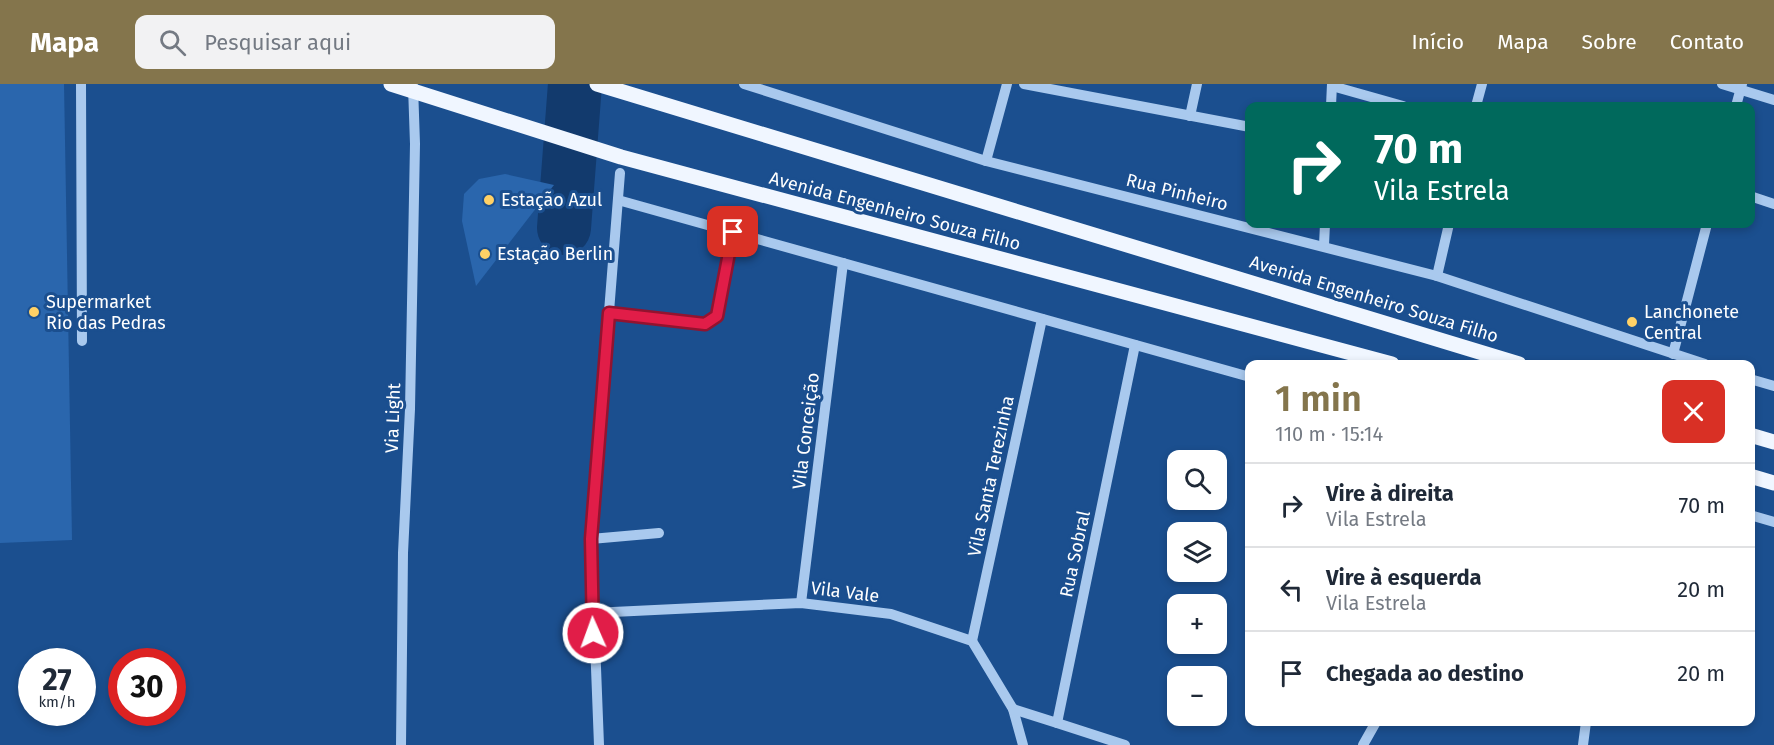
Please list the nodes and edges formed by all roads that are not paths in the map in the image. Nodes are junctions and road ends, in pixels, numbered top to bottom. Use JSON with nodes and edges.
{"nodes":[{"id":1,"x":81,"y":84,"type":"edge"},
{"id":2,"x":391,"y":84,"type":"edge"},
{"id":3,"x":597,"y":84,"type":"edge"},
{"id":4,"x":744,"y":84,"type":"edge"},
{"id":5,"x":1007,"y":84,"type":"edge"},
{"id":6,"x":1024,"y":84,"type":"edge"},
{"id":7,"x":1197,"y":84,"type":"edge"},
{"id":8,"x":1482,"y":84,"type":"edge"},
{"id":9,"x":1722,"y":84,"type":"edge"},
{"id":10,"x":1332,"y":85,"type":"edge"},
{"id":11,"x":1741,"y":86,"type":"edge"},
{"id":12,"x":413,"y":88,"type":"edge"},
{"id":13,"x":1774,"y":100,"type":"edge"},
{"id":14,"x":1331,"y":102,"type":"edge"},
{"id":15,"x":1389,"y":102,"type":"edge"},
{"id":16,"x":1477,"y":102,"type":"edge"},
{"id":17,"x":1737,"y":102,"type":"edge"},
{"id":18,"x":1190,"y":116,"type":"junction"},
{"id":19,"x":1245,"y":126,"type":"edge"},
{"id":20,"x":986,"y":161,"type":"junction"},
{"id":21,"x":620,"y":173,"type":"dead end"},
{"id":22,"x":1755,"y":198,"type":"edge"},
{"id":23,"x":618,"y":200,"type":"junction"},
{"id":24,"x":1774,"y":204,"type":"edge"},
{"id":25,"x":1245,"y":225,"type":"edge"},
{"id":26,"x":1256,"y":228,"type":"edge"},
{"id":27,"x":1325,"y":228,"type":"edge"},
{"id":28,"x":1448,"y":228,"type":"edge"},
{"id":29,"x":1706,"y":228,"type":"edge"},
{"id":30,"x":733,"y":232,"type":"junction"},
{"id":31,"x":1324,"y":245,"type":"junction"},
{"id":32,"x":843,"y":263,"type":"junction"},
{"id":33,"x":1437,"y":276,"type":"junction"},
{"id":34,"x":609,"y":313,"type":"junction"},
{"id":35,"x":1042,"y":319,"type":"junction"},
{"id":36,"x":82,"y":341,"type":"dead end"},
{"id":37,"x":1135,"y":345,"type":"junction"},
{"id":38,"x":1673,"y":354,"type":"junction"},
{"id":39,"x":1377,"y":360,"type":"edge"},
{"id":40,"x":1506,"y":360,"type":"edge"},
{"id":41,"x":1692,"y":360,"type":"edge"},
{"id":42,"x":1245,"y":376,"type":"edge"},
{"id":43,"x":1755,"y":380,"type":"edge"},
{"id":44,"x":1774,"y":386,"type":"edge"},
{"id":45,"x":1755,"y":436,"type":"edge"},
{"id":46,"x":1774,"y":442,"type":"edge"},
{"id":47,"x":1755,"y":477,"type":"edge"},
{"id":48,"x":1774,"y":483,"type":"edge"},
{"id":49,"x":1755,"y":516,"type":"edge"},
{"id":50,"x":1774,"y":522,"type":"edge"},
{"id":51,"x":659,"y":533,"type":"dead end"},
{"id":52,"x":591,"y":539,"type":"junction"},
{"id":53,"x":801,"y":603,"type":"junction"},
{"id":54,"x":592,"y":613,"type":"junction"},
{"id":55,"x":972,"y":641,"type":"junction"},
{"id":56,"x":1012,"y":709,"type":"junction"},
{"id":57,"x":1057,"y":723,"type":"junction"},
{"id":58,"x":1374,"y":726,"type":"edge"},
{"id":59,"x":1585,"y":726,"type":"edge"},
{"id":60,"x":401,"y":745,"type":"edge"},
{"id":61,"x":599,"y":745,"type":"edge"},
{"id":62,"x":1023,"y":745,"type":"edge"},
{"id":63,"x":1125,"y":745,"type":"edge"},
{"id":64,"x":1363,"y":745,"type":"edge"},
{"id":65,"x":1583,"y":745,"type":"edge"}],
"edges":[{"from":1,"to":36,"type":"street"},
{"from":2,"to":12,"type":"main road","name":"Avenida Engenheiro Souza Filho"},
{"from":3,"to":40,"type":"main road","name":"Avenida Engenheiro Souza Filho"},
{"from":4,"to":20,"type":"street","name":"Rua Pinheiro"},
{"from":5,"to":20,"type":"street"},
{"from":6,"to":18,"type":"street"},
{"from":7,"to":18,"type":"street"},
{"from":8,"to":16,"type":"street"},
{"from":9,"to":11,"type":"street"},
{"from":10,"to":14,"type":"street"},
{"from":10,"to":15,"type":"street"},
{"from":11,"to":13,"type":"street"},
{"from":11,"to":17,"type":"street"},
{"from":12,"to":39,"type":"main road","name":"Avenida Engenheiro Souza Filho"},
{"from":12,"to":60,"type":"street","name":"Via Light"},
{"from":18,"to":19,"type":"street"},
{"from":20,"to":25,"type":"street","name":"Rua Pinheiro"},
{"from":21,"to":23,"type":"street"},
{"from":22,"to":24,"type":"street"},
{"from":23,"to":30,"type":"street"},
{"from":23,"to":34,"type":"street"},
{"from":26,"to":31,"type":"street","name":"Rua Pinheiro"},
{"from":27,"to":31,"type":"street"},
{"from":28,"to":33,"type":"street"},
{"from":29,"to":38,"type":"street"},
{"from":30,"to":32,"type":"street"},
{"from":30,"to":34,"type":"street"},
{"from":31,"to":33,"type":"street","name":"Rua Pinheiro"},
{"from":32,"to":35,"type":"street"},
{"from":32,"to":53,"type":"street","name":"Vila Conceição"},
{"from":33,"to":38,"type":"street","name":"Rua Pinheiro"},
{"from":34,"to":52,"type":"street"},
{"from":35,"to":37,"type":"street"},
{"from":35,"to":55,"type":"street","name":"Vila Santa Terezinha"},
{"from":37,"to":42,"type":"street"},
{"from":37,"to":57,"type":"street","name":"Rua Sobral"},
{"from":38,"to":41,"type":"street","name":"Rua Pinheiro"},
{"from":43,"to":44,"type":"street"},
{"from":45,"to":46,"type":"main road"},
{"from":47,"to":48,"type":"main road"},
{"from":49,"to":50,"type":"street"},
{"from":51,"to":52,"type":"street"},
{"from":52,"to":54,"type":"street"},
{"from":53,"to":54,"type":"street","name":"Vila Vale"},
{"from":53,"to":55,"type":"street","name":"Vila Vale"},
{"from":54,"to":61,"type":"street"},
{"from":55,"to":56,"type":"street"},
{"from":56,"to":57,"type":"street"},
{"from":56,"to":62,"type":"street"},
{"from":57,"to":63,"type":"street"},
{"from":58,"to":64,"type":"street"},
{"from":59,"to":65,"type":"street"}]}
